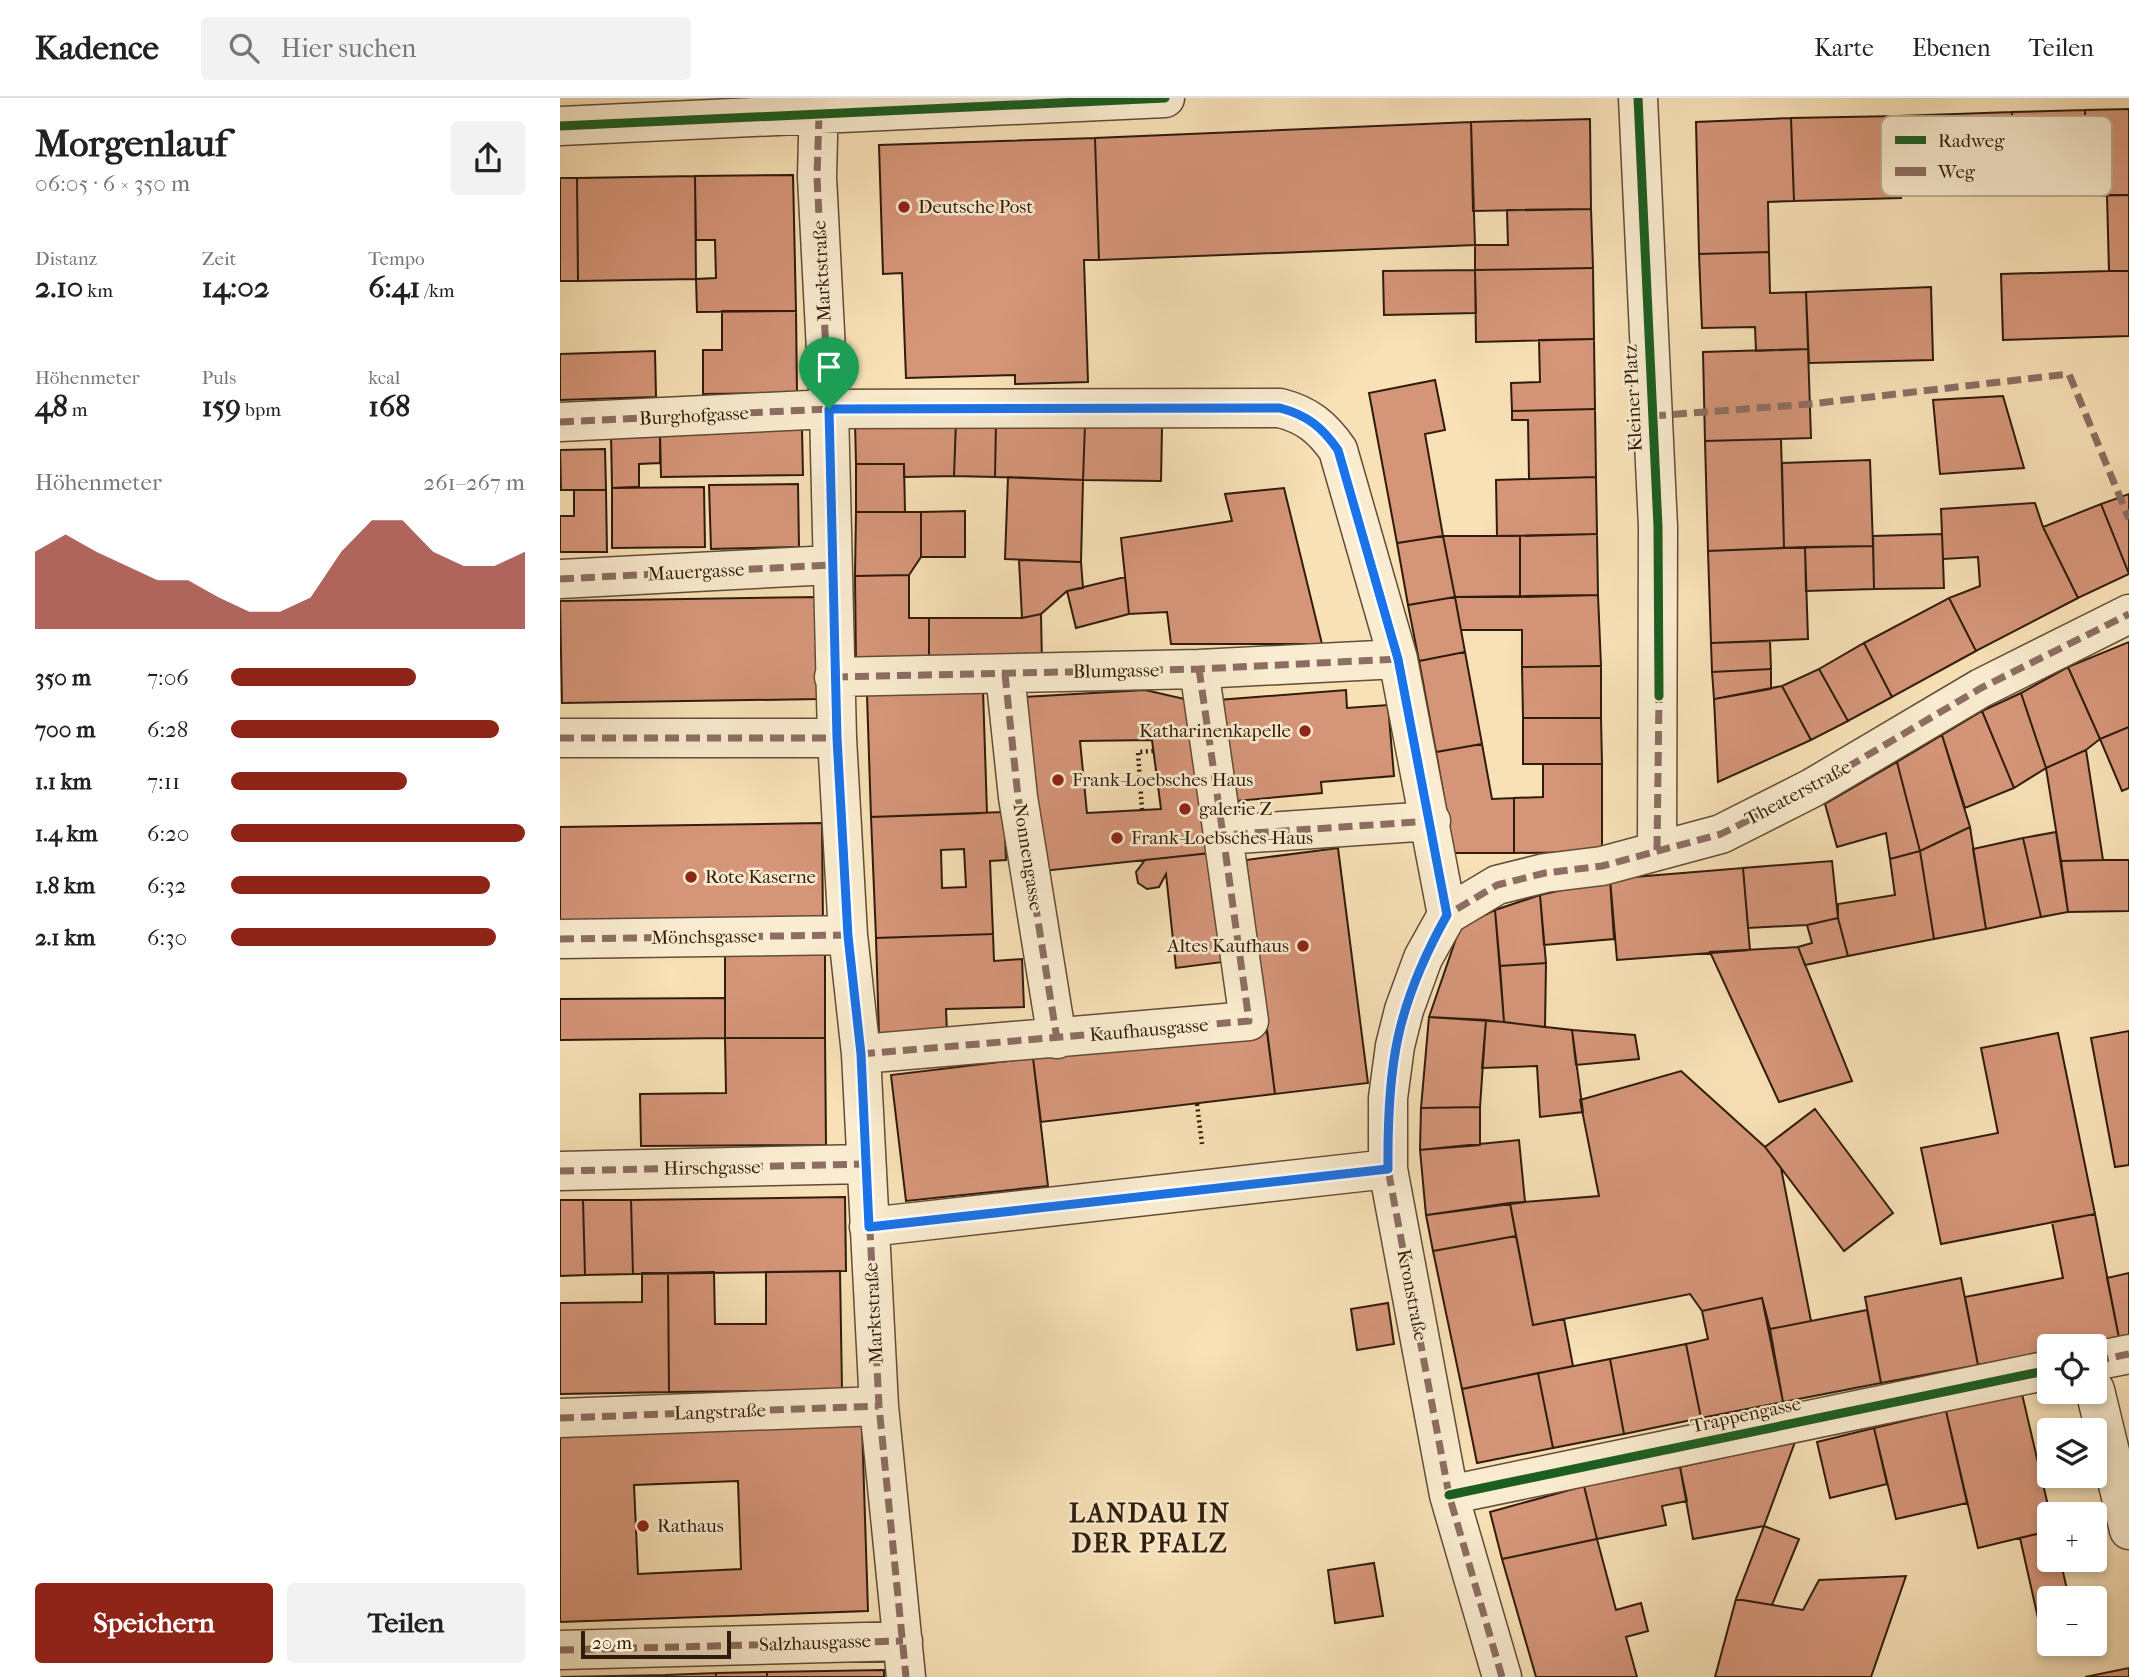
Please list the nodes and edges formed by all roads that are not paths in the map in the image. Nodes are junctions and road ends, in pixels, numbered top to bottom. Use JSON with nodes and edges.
{"nodes":[{"id":1,"x":1165,"y":98,"type":"edge"},
{"id":2,"x":1638,"y":98,"type":"edge"},
{"id":3,"x":819,"y":106,"type":"edge"},
{"id":4,"x":560,"y":126,"type":"edge"},
{"id":5,"x":829,"y":409,"type":"junction"},
{"id":6,"x":560,"y":422,"type":"edge"},
{"id":7,"x":831,"y":565,"type":"junction"},
{"id":8,"x":560,"y":579,"type":"edge"},
{"id":9,"x":2129,"y":614,"type":"edge"},
{"id":10,"x":1398,"y":659,"type":"junction"},
{"id":11,"x":1199,"y":670,"type":"junction"},
{"id":12,"x":1006,"y":674,"type":"junction"},
{"id":13,"x":834,"y":677,"type":"junction"},
{"id":14,"x":560,"y":738,"type":"edge"},
{"id":15,"x":837,"y":738,"type":"junction"},
{"id":16,"x":1431,"y":821,"type":"junction"},
{"id":17,"x":1223,"y":835,"type":"junction"},
{"id":18,"x":1657,"y":850,"type":"junction"},
{"id":19,"x":1447,"y":915,"type":"junction"},
{"id":20,"x":848,"y":936,"type":"junction"},
{"id":21,"x":560,"y":939,"type":"edge"},
{"id":22,"x":1057,"y":1039,"type":"junction"},
{"id":23,"x":861,"y":1054,"type":"junction"},
{"id":24,"x":865,"y":1164,"type":"junction"},
{"id":25,"x":1388,"y":1169,"type":"junction"},
{"id":26,"x":560,"y":1171,"type":"edge"},
{"id":27,"x":869,"y":1227,"type":"junction"},
{"id":28,"x":2129,"y":1354,"type":"edge"},
{"id":29,"x":2107,"y":1359,"type":"edge"},
{"id":30,"x":2037,"y":1372,"type":"edge"},
{"id":31,"x":2098,"y":1404,"type":"edge"},
{"id":32,"x":879,"y":1406,"type":"junction"},
{"id":33,"x":560,"y":1418,"type":"edge"},
{"id":34,"x":1449,"y":1495,"type":"junction"},
{"id":35,"x":2129,"y":1530,"type":"edge"},
{"id":36,"x":560,"y":1650,"type":"edge"},
{"id":37,"x":905,"y":1659,"type":"edge"},
{"id":38,"x":1502,"y":1677,"type":"edge"}],
"edges":[{"from":1,"to":3,"type":"street"},
{"from":2,"to":18,"type":"street","name":"Kleiner Platz"},
{"from":3,"to":4,"type":"street"},
{"from":3,"to":5,"type":"street","name":"Marktstraße"},
{"from":5,"to":6,"type":"street","name":"Burghofgasse"},
{"from":5,"to":7,"type":"street","name":"Marktstraße"},
{"from":5,"to":10,"type":"street","name":"Burghofgasse"},
{"from":7,"to":8,"type":"street","name":"Mauergasse"},
{"from":7,"to":13,"type":"street","name":"Marktstraße"},
{"from":9,"to":18,"type":"street","name":"Theaterstraße"},
{"from":10,"to":11,"type":"street","name":"Blumgasse"},
{"from":10,"to":16,"type":"street","name":"Burghofgasse"},
{"from":11,"to":12,"type":"street","name":"Blumgasse"},
{"from":11,"to":17,"type":"street","name":"Kaufhausgasse"},
{"from":12,"to":13,"type":"street","name":"Blumgasse"},
{"from":12,"to":22,"type":"street","name":"Nonnengasse"},
{"from":13,"to":15,"type":"street","name":"Marktstraße"},
{"from":14,"to":15,"type":"street"},
{"from":15,"to":20,"type":"street","name":"Marktstraße"},
{"from":16,"to":17,"type":"street"},
{"from":16,"to":19,"type":"street","name":"Burghofgasse"},
{"from":17,"to":22,"type":"street","name":"Kaufhausgasse"},
{"from":18,"to":19,"type":"street","name":"Theaterstraße"},
{"from":19,"to":25,"type":"street","name":"Kronstraße"},
{"from":20,"to":21,"type":"street","name":"Mönchsgasse"},
{"from":20,"to":23,"type":"street","name":"Marktstraße"},
{"from":22,"to":23,"type":"street","name":"Kaufhausgasse"},
{"from":23,"to":24,"type":"street","name":"Marktstraße"},
{"from":24,"to":26,"type":"street","name":"Hirschgasse"},
{"from":24,"to":27,"type":"street","name":"Marktstraße"},
{"from":25,"to":27,"type":"street"},
{"from":25,"to":34,"type":"street","name":"Kronstraße"},
{"from":27,"to":32,"type":"street","name":"Marktstraße"},
{"from":28,"to":29,"type":"street"},
{"from":30,"to":34,"type":"street","name":"Trappengasse"},
{"from":31,"to":35,"type":"street"},
{"from":32,"to":33,"type":"street","name":"Langstraße"},
{"from":32,"to":37,"type":"street","name":"Marktstraße"},
{"from":34,"to":38,"type":"street","name":"Kronstraße"},
{"from":36,"to":37,"type":"street","name":"Salzhausgasse"}]}
